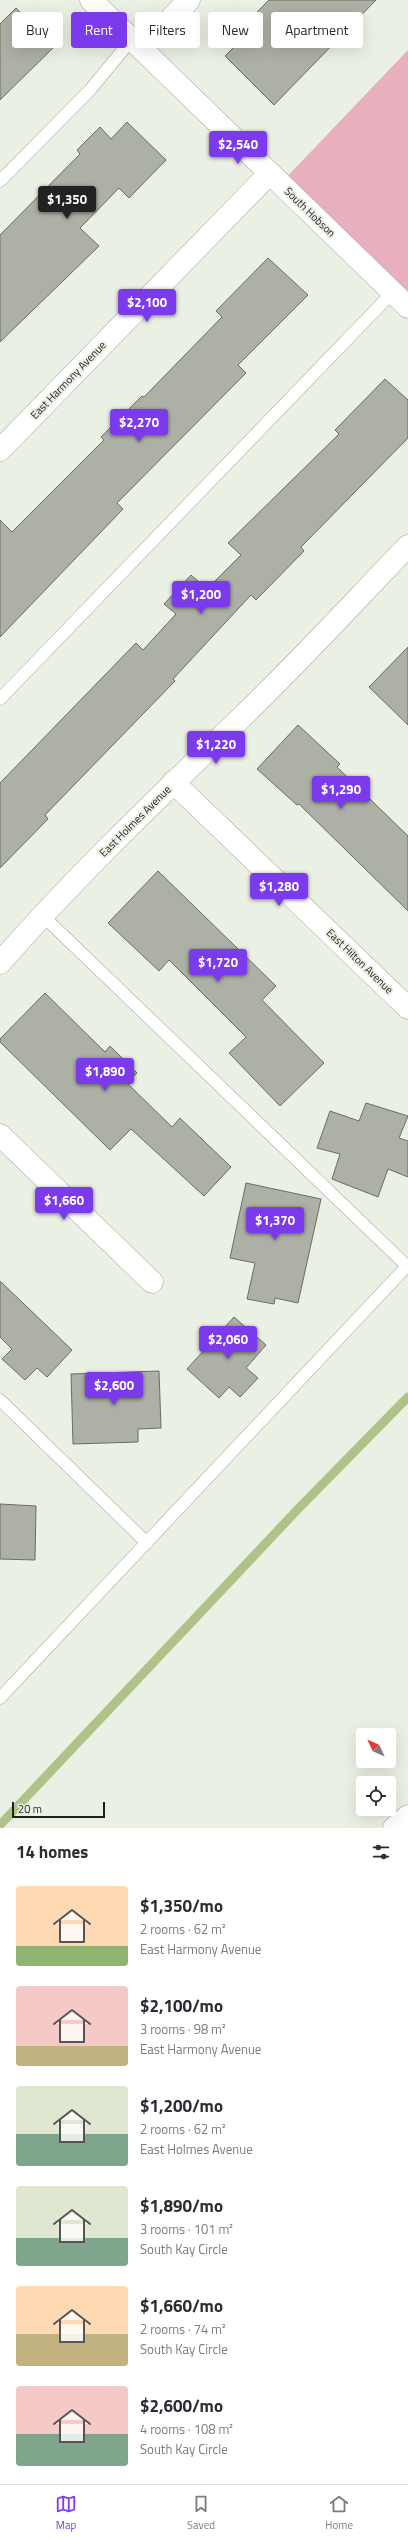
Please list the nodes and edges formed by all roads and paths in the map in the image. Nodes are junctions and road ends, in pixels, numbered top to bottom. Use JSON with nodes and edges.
{"nodes":[{"id":1,"x":91,"y":0,"type":"edge"},
{"id":2,"x":189,"y":0,"type":"edge"},
{"id":3,"x":175,"y":12,"type":"edge"},
{"id":4,"x":135,"y":42,"type":"edge"},
{"id":5,"x":135,"y":46,"type":"edge"},
{"id":6,"x":141,"y":48,"type":"edge"},
{"id":7,"x":270,"y":173,"type":"junction"},
{"id":8,"x":0,"y":182,"type":"edge"},
{"id":9,"x":401,"y":300,"type":"edge"},
{"id":10,"x":0,"y":450,"type":"edge"},
{"id":11,"x":408,"y":546,"type":"edge"},
{"id":12,"x":0,"y":699,"type":"edge"},
{"id":13,"x":173,"y":782,"type":"junction"},
{"id":14,"x":42,"y":915,"type":"junction"},
{"id":15,"x":0,"y":963,"type":"edge"},
{"id":16,"x":408,"y":1008,"type":"edge"},
{"id":17,"x":0,"y":1135,"type":"edge"},
{"id":18,"x":407,"y":1266,"type":"edge"},
{"id":19,"x":152,"y":1282,"type":"dead end"},
{"id":20,"x":0,"y":1400,"type":"edge"},
{"id":21,"x":147,"y":1543,"type":"junction"},
{"id":22,"x":0,"y":1698,"type":"edge"},
{"id":23,"x":408,"y":1816,"type":"edge"},
{"id":24,"x":394,"y":1828,"type":"edge"}],
"edges":[{"from":1,"to":4,"type":"main road","name":"South Hobson"},
{"from":2,"to":3,"type":"main road"},
{"from":5,"to":8,"type":"lane"},
{"from":6,"to":7,"type":"main road","name":"South Hobson"},
{"from":7,"to":9,"type":"main road","name":"South Hobson"},
{"from":7,"to":10,"type":"main road","name":"East Harmony Avenue"},
{"from":9,"to":12,"type":"lane"},
{"from":11,"to":13,"type":"main road","name":"East Holmes Avenue"},
{"from":13,"to":14,"type":"main road","name":"East Holmes Avenue"},
{"from":13,"to":16,"type":"main road","name":"East Hilton Avenue"},
{"from":14,"to":15,"type":"main road","name":"East Holmes Avenue"},
{"from":14,"to":18,"type":"lane"},
{"from":17,"to":19,"type":"main road"},
{"from":18,"to":21,"type":"lane"},
{"from":20,"to":21,"type":"lane"},
{"from":21,"to":22,"type":"lane"},
{"from":23,"to":24,"type":"main road"}]}
